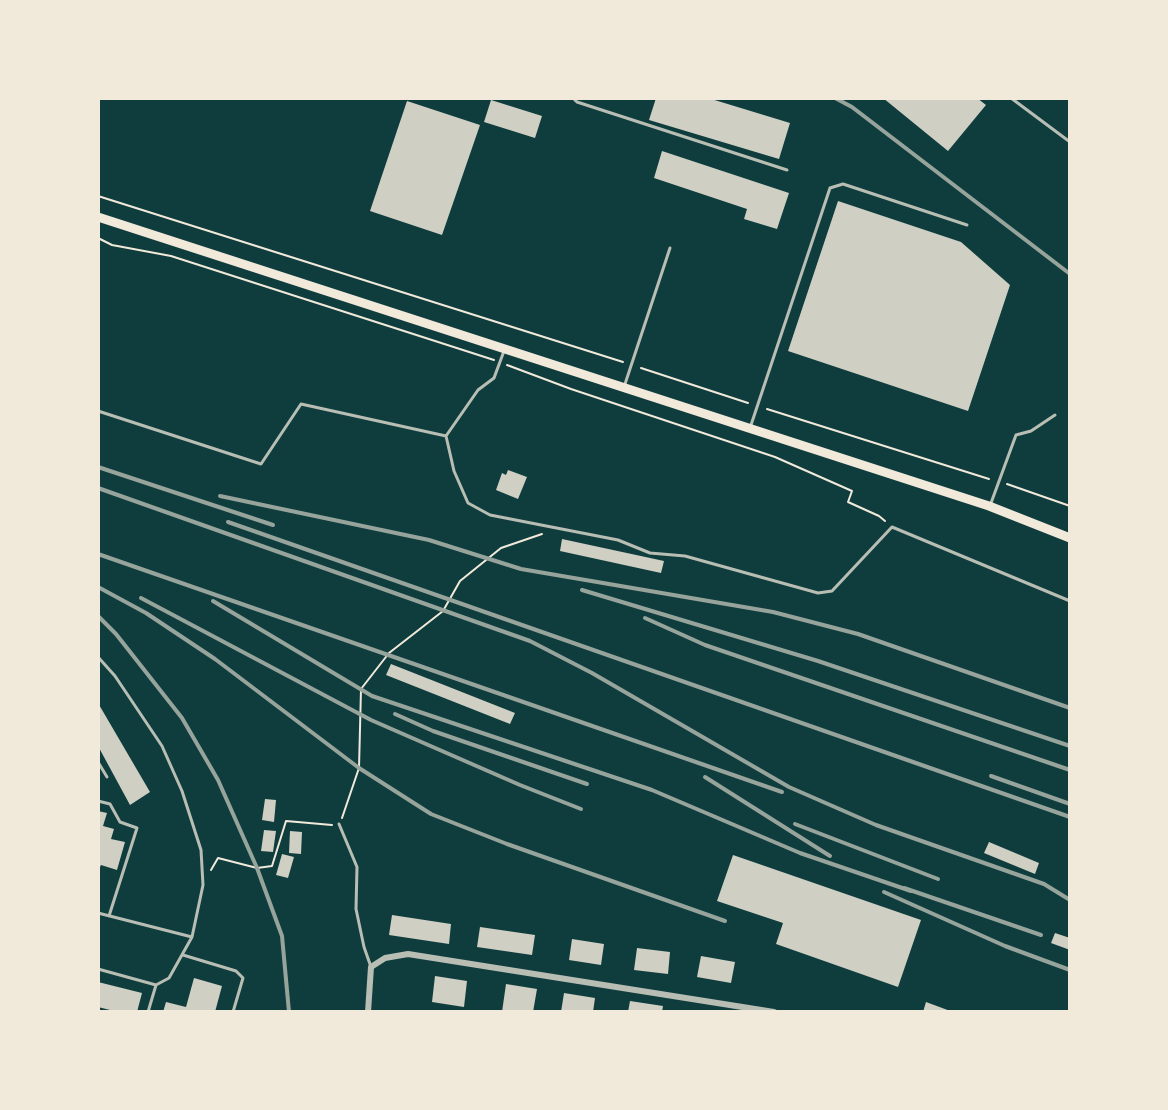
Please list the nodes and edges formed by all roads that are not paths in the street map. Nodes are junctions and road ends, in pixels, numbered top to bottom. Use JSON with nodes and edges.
{"nodes":[{"id":1,"x":573,"y":98,"type":"edge"},
{"id":2,"x":1011,"y":98,"type":"edge"},
{"id":3,"x":1070,"y":142,"type":"edge"},
{"id":4,"x":787,"y":170,"type":"dead end"},
{"id":5,"x":98,"y":217,"type":"edge"},
{"id":6,"x":967,"y":225,"type":"dead end"},
{"id":7,"x":670,"y":248,"type":"dead end"},
{"id":8,"x":505,"y":348,"type":"junction"},
{"id":9,"x":624,"y":387,"type":"junction"},
{"id":10,"x":98,"y":411,"type":"edge"},
{"id":11,"x":1055,"y":415,"type":"dead end"},
{"id":12,"x":750,"y":429,"type":"junction"},
{"id":13,"x":446,"y":436,"type":"junction"},
{"id":14,"x":989,"y":506,"type":"junction"},
{"id":15,"x":1070,"y":538,"type":"edge"},
{"id":16,"x":1070,"y":601,"type":"edge"},
{"id":17,"x":98,"y":657,"type":"edge"},
{"id":18,"x":98,"y":762,"type":"edge"},
{"id":19,"x":107,"y":777,"type":"dead end"},
{"id":20,"x":98,"y":801,"type":"edge"},
{"id":21,"x":339,"y":824,"type":"road end"},
{"id":22,"x":98,"y":913,"type":"edge"},
{"id":23,"x":109,"y":916,"type":"junction"},
{"id":24,"x":192,"y":937,"type":"junction"},
{"id":25,"x":183,"y":955,"type":"junction"},
{"id":26,"x":371,"y":967,"type":"junction"},
{"id":27,"x":98,"y":969,"type":"edge"},
{"id":28,"x":156,"y":985,"type":"junction"},
{"id":29,"x":148,"y":1012,"type":"edge"},
{"id":30,"x":233,"y":1012,"type":"edge"},
{"id":31,"x":368,"y":1012,"type":"edge"},
{"id":32,"x":774,"y":1012,"type":"edge"}],
"edges":[{"from":1,"to":4,"type":"lane"},
{"from":2,"to":3,"type":"lane"},
{"from":5,"to":8,"type":"highway"},
{"from":6,"to":12,"type":"lane"},
{"from":7,"to":9,"type":"lane"},
{"from":8,"to":9,"type":"highway"},
{"from":8,"to":13,"type":"lane"},
{"from":9,"to":12,"type":"highway"},
{"from":10,"to":13,"type":"lane"},
{"from":11,"to":14,"type":"lane"},
{"from":12,"to":14,"type":"highway"},
{"from":13,"to":16,"type":"lane"},
{"from":14,"to":15,"type":"highway"},
{"from":17,"to":24,"type":"lane"},
{"from":18,"to":19,"type":"lane"},
{"from":20,"to":23,"type":"lane"},
{"from":21,"to":26,"type":"lane"},
{"from":22,"to":23,"type":"lane"},
{"from":23,"to":24,"type":"lane"},
{"from":24,"to":25,"type":"lane"},
{"from":25,"to":28,"type":"lane"},
{"from":25,"to":30,"type":"lane"},
{"from":26,"to":31,"type":"street"},
{"from":26,"to":32,"type":"street"},
{"from":27,"to":28,"type":"lane"},
{"from":28,"to":29,"type":"lane"}]}
